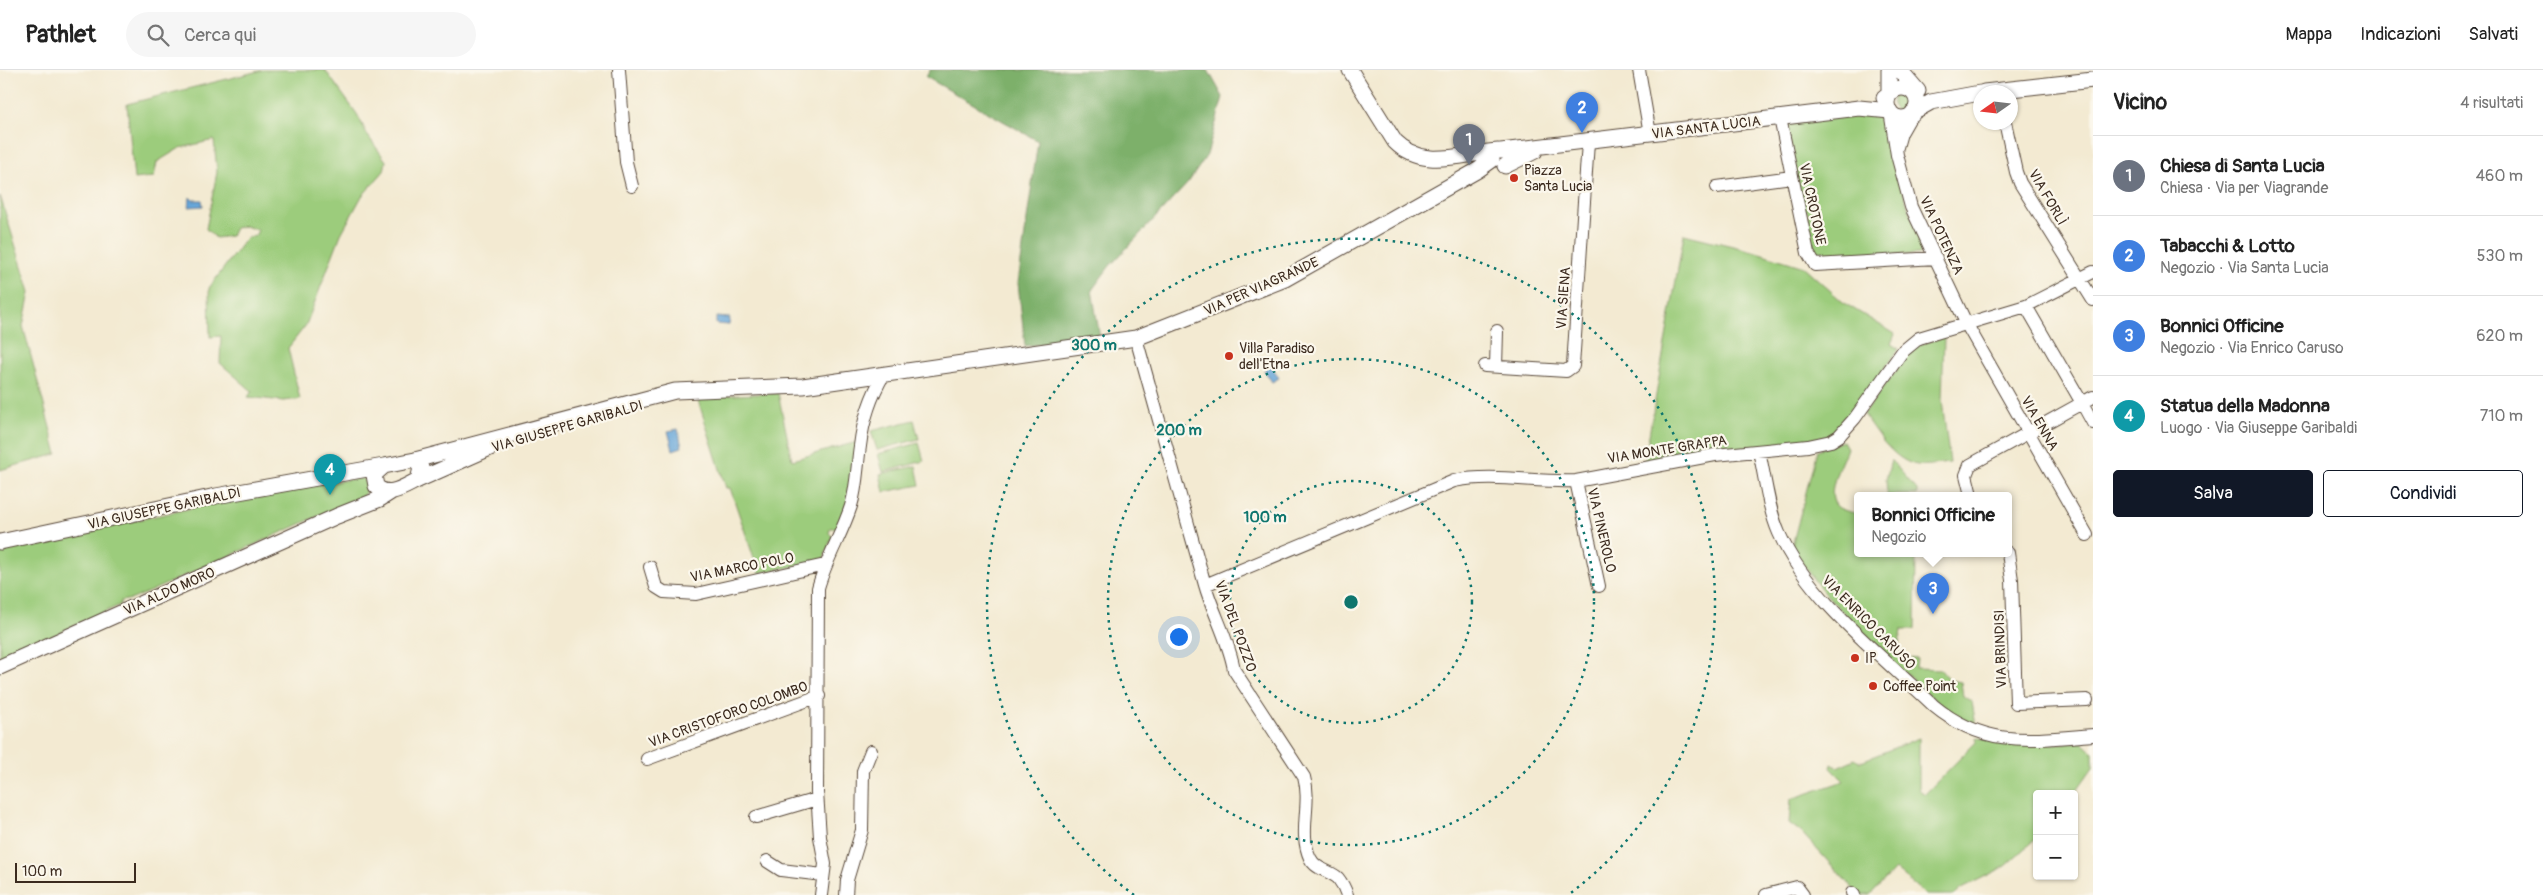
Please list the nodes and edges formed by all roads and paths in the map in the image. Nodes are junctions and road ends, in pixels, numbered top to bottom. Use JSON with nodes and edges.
{"nodes":[{"id":1,"x":619,"y":70,"type":"edge"},
{"id":2,"x":1350,"y":70,"type":"edge"},
{"id":3,"x":1639,"y":70,"type":"edge"},
{"id":4,"x":1889,"y":70,"type":"edge"},
{"id":5,"x":2084,"y":77,"type":"edge"},
{"id":6,"x":1910,"y":84,"type":"edge"},
{"id":7,"x":2018,"y":88,"type":"edge"},
{"id":8,"x":1889,"y":95,"type":"junction"},
{"id":9,"x":1973,"y":95,"type":"edge"},
{"id":10,"x":1950,"y":98,"type":"junction"},
{"id":11,"x":1859,"y":108,"type":"junction"},
{"id":12,"x":1890,"y":111,"type":"junction"},
{"id":13,"x":1913,"y":112,"type":"junction"},
{"id":14,"x":1780,"y":118,"type":"junction"},
{"id":15,"x":2007,"y":130,"type":"edge"},
{"id":16,"x":1650,"y":134,"type":"junction"},
{"id":17,"x":1588,"y":142,"type":"junction"},
{"id":18,"x":1897,"y":154,"type":"junction"},
{"id":19,"x":1497,"y":158,"type":"junction"},
{"id":20,"x":1792,"y":177,"type":"junction"},
{"id":21,"x":632,"y":186,"type":"dead end"},
{"id":22,"x":1717,"y":187,"type":"dead end"},
{"id":23,"x":1936,"y":258,"type":"junction"},
{"id":24,"x":2093,"y":272,"type":"edge"},
{"id":25,"x":2081,"y":280,"type":"junction"},
{"id":26,"x":2093,"y":300,"type":"edge"},
{"id":27,"x":2026,"y":306,"type":"junction"},
{"id":28,"x":1967,"y":325,"type":"junction"},
{"id":29,"x":1498,"y":331,"type":"dead end"},
{"id":30,"x":1136,"y":338,"type":"junction"},
{"id":31,"x":884,"y":374,"type":"junction"},
{"id":32,"x":690,"y":390,"type":"junction"},
{"id":33,"x":2088,"y":400,"type":"edge"},
{"id":34,"x":2093,"y":422,"type":"edge"},
{"id":35,"x":2028,"y":432,"type":"junction"},
{"id":36,"x":1759,"y":451,"type":"junction"},
{"id":37,"x":415,"y":460,"type":"junction"},
{"id":38,"x":384,"y":466,"type":"junction"},
{"id":39,"x":329,"y":477,"type":"junction"},
{"id":40,"x":418,"y":480,"type":"junction"},
{"id":41,"x":1576,"y":481,"type":"junction"},
{"id":42,"x":374,"y":482,"type":"junction"},
{"id":43,"x":391,"y":492,"type":"junction"},
{"id":44,"x":1970,"y":492,"type":"edge"},
{"id":45,"x":337,"y":516,"type":"junction"},
{"id":46,"x":2087,"y":535,"type":"dead end"},
{"id":47,"x":0,"y":542,"type":"edge"},
{"id":48,"x":2009,"y":557,"type":"edge"},
{"id":49,"x":825,"y":565,"type":"junction"},
{"id":50,"x":650,"y":567,"type":"dead end"},
{"id":51,"x":1205,"y":585,"type":"junction"},
{"id":52,"x":1599,"y":586,"type":"dead end"},
{"id":53,"x":0,"y":667,"type":"edge"},
{"id":54,"x":819,"y":696,"type":"junction"},
{"id":55,"x":2088,"y":700,"type":"dead end"},
{"id":56,"x":2093,"y":735,"type":"edge"},
{"id":57,"x":871,"y":751,"type":"dead end"},
{"id":58,"x":647,"y":759,"type":"dead end"},
{"id":59,"x":818,"y":799,"type":"junction"},
{"id":60,"x":756,"y":817,"type":"dead end"},
{"id":61,"x":768,"y":861,"type":"dead end"},
{"id":62,"x":823,"y":875,"type":"junction"},
{"id":63,"x":820,"y":895,"type":"edge"},
{"id":64,"x":846,"y":895,"type":"edge"},
{"id":65,"x":1348,"y":895,"type":"edge"},
{"id":66,"x":1766,"y":895,"type":"edge"},
{"id":67,"x":1803,"y":895,"type":"edge"}],
"edges":[{"from":1,"to":21,"type":"street"},
{"from":2,"to":19,"type":"main road"},
{"from":3,"to":16,"type":"street"},
{"from":4,"to":8,"type":"main road"},
{"from":5,"to":7,"type":"main road"},
{"from":6,"to":8,"type":"main road"},
{"from":6,"to":10,"type":"main road"},
{"from":6,"to":13,"type":"main road"},
{"from":8,"to":11,"type":"main road"},
{"from":8,"to":12,"type":"main road"},
{"from":9,"to":10,"type":"main road"},
{"from":10,"to":13,"type":"main road"},
{"from":11,"to":12,"type":"main road"},
{"from":11,"to":14,"type":"main road","name":"VIA SANTA LUCIA"},
{"from":12,"to":13,"type":"main road"},
{"from":12,"to":18,"type":"street","name":"VIA POTENZA"},
{"from":13,"to":18,"type":"street"},
{"from":14,"to":16,"type":"main road","name":"VIA SANTA LUCIA"},
{"from":14,"to":20,"type":"street","name":"VIA CROTONE"},
{"from":15,"to":25,"type":"street","name":"VIA FORLÌ"},
{"from":16,"to":17,"type":"main road","name":"VIA SANTA LUCIA"},
{"from":17,"to":19,"type":"main road","name":"VIA SANTA LUCIA"},
{"from":17,"to":29,"type":"street","name":"VIA SIENA"},
{"from":18,"to":23,"type":"street","name":"VIA POTENZA"},
{"from":19,"to":30,"type":"main road","name":"VIA PER VIAGRANDE"},
{"from":20,"to":22,"type":"street"},
{"from":20,"to":23,"type":"street","name":"VIA CROTONE"},
{"from":23,"to":28,"type":"street","name":"VIA POTENZA"},
{"from":24,"to":25,"type":"street","name":"VIA MONTE GRAPPA"},
{"from":25,"to":26,"type":"street","name":"VIA FORLÌ"},
{"from":25,"to":27,"type":"street","name":"VIA MONTE GRAPPA"},
{"from":27,"to":28,"type":"street","name":"VIA MONTE GRAPPA"},
{"from":27,"to":33,"type":"street"},
{"from":28,"to":35,"type":"street","name":"VIA ENNA"},
{"from":28,"to":36,"type":"street","name":"VIA MONTE GRAPPA"},
{"from":30,"to":31,"type":"main road","name":"VIA PER VIAGRANDE"},
{"from":30,"to":51,"type":"street","name":"VIA DEL POZZO"},
{"from":31,"to":32,"type":"main road","name":"VIA GIUSEPPE GARIBALDI"},
{"from":31,"to":49,"type":"street"},
{"from":32,"to":37,"type":"main road","name":"VIA GIUSEPPE GARIBALDI"},
{"from":32,"to":40,"type":"main road","name":"VIA GIUSEPPE GARIBALDI"},
{"from":33,"to":34,"type":"street"},
{"from":33,"to":35,"type":"street"},
{"from":35,"to":44,"type":"street"},
{"from":35,"to":46,"type":"street","name":"VIA ENNA"},
{"from":36,"to":41,"type":"street","name":"VIA MONTE GRAPPA"},
{"from":36,"to":56,"type":"street","name":"VIA ENRICO CARUSO"},
{"from":37,"to":38,"type":"main road","name":"VIA GIUSEPPE GARIBALDI"},
{"from":37,"to":40,"type":"main road"},
{"from":38,"to":39,"type":"main road","name":"VIA GIUSEPPE GARIBALDI"},
{"from":38,"to":42,"type":"main road"},
{"from":39,"to":42,"type":"main road"},
{"from":39,"to":47,"type":"main road","name":"VIA GIUSEPPE GARIBALDI"},
{"from":40,"to":43,"type":"main road","name":"VIA GIUSEPPE GARIBALDI"},
{"from":41,"to":51,"type":"street","name":"VIA MONTE GRAPPA"},
{"from":41,"to":52,"type":"street","name":"VIA PINEROLO"},
{"from":42,"to":43,"type":"main road"},
{"from":42,"to":45,"type":"main road"},
{"from":43,"to":45,"type":"main road","name":"VIA GIUSEPPE GARIBALDI"},
{"from":45,"to":53,"type":"main road","name":"VIA ALDO MORO"},
{"from":48,"to":55,"type":"street","name":"VIA BRINDISI"},
{"from":49,"to":50,"type":"street","name":"VIA MARCO POLO"},
{"from":49,"to":54,"type":"street"},
{"from":51,"to":65,"type":"street","name":"VIA DEL POZZO"},
{"from":54,"to":58,"type":"street","name":"VIA CRISTOFORO COLOMBO"},
{"from":54,"to":59,"type":"street"},
{"from":57,"to":64,"type":"street"},
{"from":59,"to":60,"type":"street"},
{"from":59,"to":62,"type":"street"},
{"from":61,"to":62,"type":"street"},
{"from":62,"to":63,"type":"street"},
{"from":66,"to":67,"type":"street"}]}
